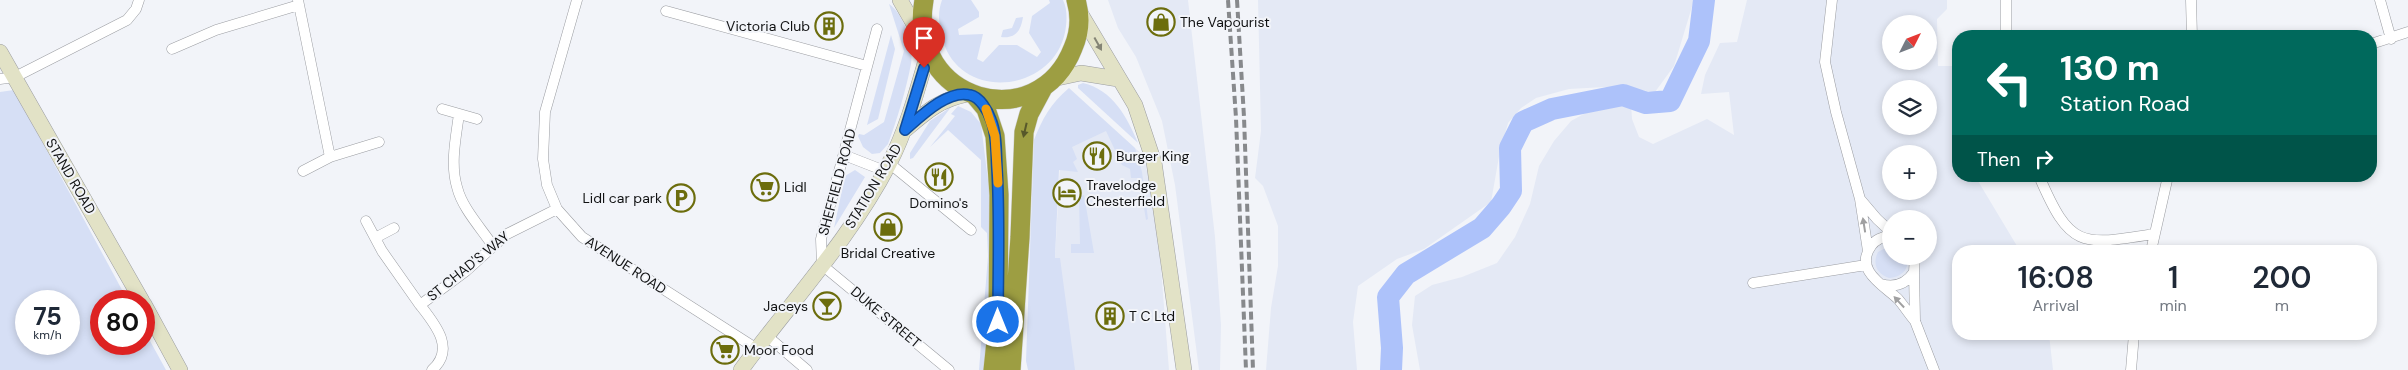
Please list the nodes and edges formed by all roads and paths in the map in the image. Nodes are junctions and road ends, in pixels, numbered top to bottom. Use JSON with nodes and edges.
{"nodes":[{"id":1,"x":139,"y":0,"type":"edge"},
{"id":2,"x":577,"y":0,"type":"edge"},
{"id":3,"x":900,"y":0,"type":"edge"},
{"id":4,"x":924,"y":0,"type":"edge"},
{"id":5,"x":1832,"y":0,"type":"edge"},
{"id":6,"x":2006,"y":0,"type":"edge"},
{"id":7,"x":2191,"y":0,"type":"edge"},
{"id":8,"x":2380,"y":0,"type":"edge"},
{"id":9,"x":298,"y":2,"type":"edge"},
{"id":10,"x":1077,"y":5,"type":"edge"},
{"id":11,"x":666,"y":11,"type":"dead end"},
{"id":12,"x":877,"y":29,"type":"dead end"},
{"id":13,"x":2006,"y":30,"type":"edge"},
{"id":14,"x":2192,"y":30,"type":"edge"},
{"id":15,"x":2408,"y":32,"type":"edge"},
{"id":16,"x":2391,"y":39,"type":"junction"},
{"id":17,"x":2377,"y":42,"type":"edge"},
{"id":18,"x":926,"y":46,"type":"junction"},
{"id":19,"x":172,"y":49,"type":"dead end"},
{"id":20,"x":0,"y":52,"type":"edge"},
{"id":21,"x":867,"y":66,"type":"junction"},
{"id":22,"x":7,"y":78,"type":"edge"},
{"id":23,"x":1118,"y":79,"type":"junction"},
{"id":24,"x":1048,"y":82,"type":"junction"},
{"id":25,"x":972,"y":95,"type":"junction"},
{"id":26,"x":442,"y":109,"type":"dead end"},
{"id":27,"x":460,"y":114,"type":"junction"},
{"id":28,"x":477,"y":119,"type":"dead end"},
{"id":29,"x":905,"y":130,"type":"junction"},
{"id":30,"x":378,"y":142,"type":"dead end"},
{"id":31,"x":844,"y":155,"type":"junction"},
{"id":32,"x":330,"y":157,"type":"junction"},
{"id":33,"x":887,"y":167,"type":"junction"},
{"id":34,"x":303,"y":172,"type":"dead end"},
{"id":35,"x":2041,"y":182,"type":"edge"},
{"id":36,"x":2167,"y":182,"type":"edge"},
{"id":37,"x":1860,"y":198,"type":"junction"},
{"id":38,"x":557,"y":209,"type":"junction"},
{"id":39,"x":366,"y":221,"type":"dead end"},
{"id":40,"x":1882,"y":224,"type":"edge"},
{"id":41,"x":394,"y":228,"type":"dead end"},
{"id":42,"x":971,"y":230,"type":"dead end"},
{"id":43,"x":2154,"y":234,"type":"junction"},
{"id":44,"x":375,"y":238,"type":"junction"},
{"id":45,"x":1882,"y":238,"type":"edge"},
{"id":46,"x":2152,"y":245,"type":"edge"},
{"id":47,"x":494,"y":246,"type":"junction"},
{"id":48,"x":1868,"y":251,"type":"junction"},
{"id":49,"x":822,"y":264,"type":"junction"},
{"id":50,"x":1866,"y":265,"type":"junction"},
{"id":51,"x":1915,"y":265,"type":"edge"},
{"id":52,"x":1914,"y":272,"type":"junction"},
{"id":53,"x":1754,"y":283,"type":"dead end"},
{"id":54,"x":1881,"y":284,"type":"junction"},
{"id":55,"x":135,"y":290,"type":"edge"},
{"id":56,"x":420,"y":305,"type":"junction"},
{"id":57,"x":1915,"y":321,"type":"junction"},
{"id":58,"x":155,"y":325,"type":"edge"},
{"id":59,"x":767,"y":336,"type":"junction"},
{"id":60,"x":2134,"y":340,"type":"edge"},
{"id":61,"x":757,"y":349,"type":"junction"},
{"id":62,"x":180,"y":370,"type":"edge"},
{"id":63,"x":432,"y":370,"type":"edge"},
{"id":64,"x":741,"y":370,"type":"edge"},
{"id":65,"x":807,"y":370,"type":"edge"},
{"id":66,"x":949,"y":370,"type":"edge"},
{"id":67,"x":993,"y":370,"type":"edge"},
{"id":68,"x":1011,"y":370,"type":"edge"},
{"id":69,"x":1184,"y":370,"type":"edge"},
{"id":70,"x":1934,"y":370,"type":"edge"},
{"id":71,"x":2131,"y":370,"type":"edge"}],
"edges":[{"from":1,"to":22,"type":"street"},
{"from":2,"to":38,"type":"street","name":"AVENUE ROAD"},
{"from":3,"to":18,"type":"main road"},
{"from":4,"to":18,"type":"highway"},
{"from":5,"to":37,"type":"street"},
{"from":6,"to":13,"type":"street"},
{"from":7,"to":14,"type":"street"},
{"from":8,"to":16,"type":"street"},
{"from":9,"to":19,"type":"street"},
{"from":9,"to":32,"type":"street"},
{"from":10,"to":23,"type":"main road","one_way":true},
{"from":10,"to":24,"type":"highway"},
{"from":11,"to":21,"type":"street"},
{"from":12,"to":21,"type":"street","name":"SHEFFIELD ROAD"},
{"from":15,"to":16,"type":"street"},
{"from":16,"to":17,"type":"street"},
{"from":18,"to":25,"type":"highway"},
{"from":18,"to":29,"type":"main road","name":"STATION ROAD"},
{"from":20,"to":22,"type":"main road","name":"STAND ROAD"},
{"from":21,"to":31,"type":"street","name":"SHEFFIELD ROAD"},
{"from":22,"to":55,"type":"main road","name":"STAND ROAD"},
{"from":23,"to":24,"type":"main road"},
{"from":23,"to":69,"type":"main road"},
{"from":24,"to":25,"type":"highway"},
{"from":24,"to":68,"type":"highway","one_way":true},
{"from":25,"to":29,"type":"main road","name":"STATION ROAD"},
{"from":25,"to":67,"type":"highway"},
{"from":26,"to":27,"type":"street"},
{"from":27,"to":28,"type":"street"},
{"from":27,"to":47,"type":"street"},
{"from":29,"to":33,"type":"main road","name":"STATION ROAD"},
{"from":30,"to":32,"type":"street"},
{"from":31,"to":33,"type":"street"},
{"from":31,"to":49,"type":"street","name":"SHEFFIELD ROAD"},
{"from":32,"to":34,"type":"street"},
{"from":33,"to":42,"type":"street"},
{"from":33,"to":49,"type":"main road","name":"STATION ROAD"},
{"from":35,"to":43,"type":"street"},
{"from":36,"to":43,"type":"street"},
{"from":37,"to":40,"type":"street"},
{"from":48,"to":37,"type":"street","one_way":true},
{"from":38,"to":47,"type":"street","name":"ST CHAD'S WAY"},
{"from":38,"to":61,"type":"street","name":"AVENUE ROAD"},
{"from":39,"to":44,"type":"street"},
{"from":41,"to":44,"type":"street"},
{"from":43,"to":46,"type":"street"},
{"from":44,"to":56,"type":"street"},
{"from":45,"to":48,"type":"street"},
{"from":47,"to":56,"type":"street","name":"ST CHAD'S WAY"},
{"from":48,"to":50,"type":"street"},
{"from":49,"to":59,"type":"main road"},
{"from":49,"to":66,"type":"street","name":"DUKE STREET"},
{"from":50,"to":53,"type":"street"},
{"from":50,"to":54,"type":"street"},
{"from":51,"to":52,"type":"street"},
{"from":52,"to":54,"type":"street"},
{"from":52,"to":57,"type":"street"},
{"from":57,"to":54,"type":"street","one_way":true},
{"from":56,"to":63,"type":"street","name":"ST CHAD'S WAY"},
{"from":57,"to":70,"type":"street"},
{"from":58,"to":62,"type":"main road","name":"STAND ROAD"},
{"from":59,"to":61,"type":"main road"},
{"from":59,"to":65,"type":"street"},
{"from":60,"to":71,"type":"street"},
{"from":61,"to":64,"type":"main road"}]}
